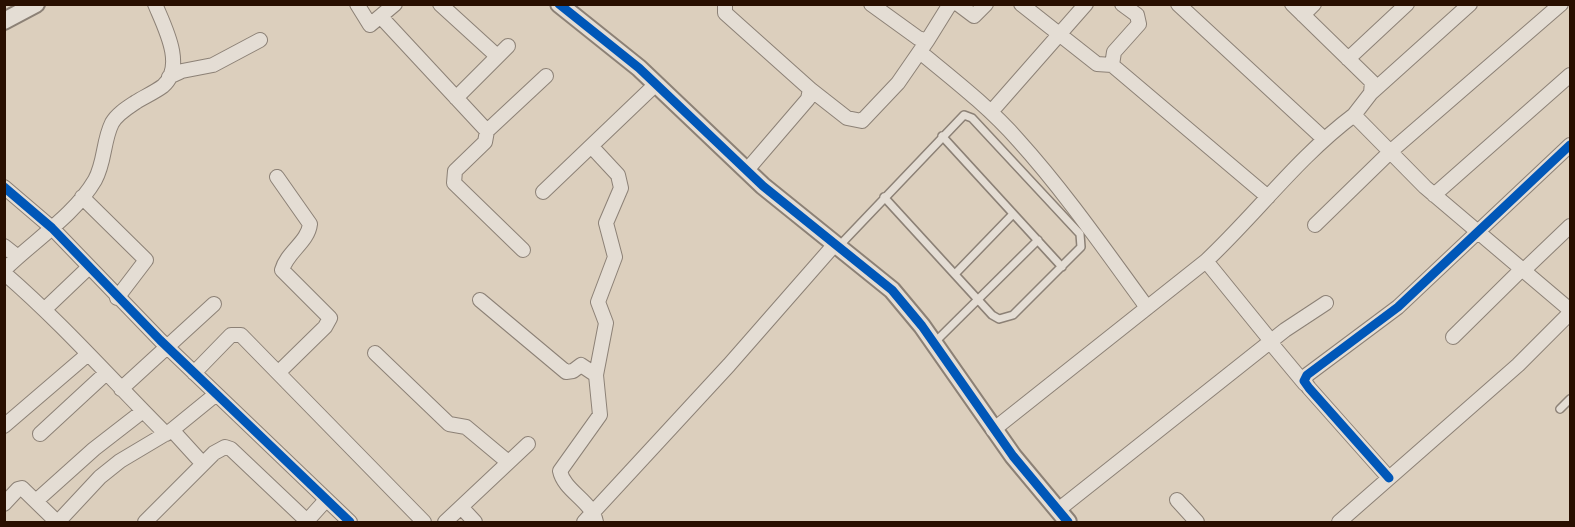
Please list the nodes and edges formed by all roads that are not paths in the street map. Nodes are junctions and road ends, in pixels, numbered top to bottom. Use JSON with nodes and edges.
{"nodes":[{"id":1,"x":36,"y":4,"type":"edge"},
{"id":2,"x":155,"y":4,"type":"edge"},
{"id":3,"x":357,"y":4,"type":"edge"},
{"id":4,"x":395,"y":4,"type":"edge"},
{"id":5,"x":440,"y":4,"type":"edge"},
{"id":6,"x":559,"y":4,"type":"edge"},
{"id":7,"x":725,"y":4,"type":"edge"},
{"id":8,"x":871,"y":4,"type":"edge"},
{"id":9,"x":950,"y":4,"type":"edge"},
{"id":10,"x":958,"y":4,"type":"edge"},
{"id":11,"x":986,"y":4,"type":"edge"},
{"id":12,"x":1086,"y":4,"type":"edge"},
{"id":13,"x":1122,"y":4,"type":"edge"},
{"id":14,"x":1178,"y":4,"type":"edge"},
{"id":15,"x":1292,"y":4,"type":"edge"},
{"id":16,"x":1314,"y":4,"type":"edge"},
{"id":17,"x":1407,"y":4,"type":"edge"},
{"id":18,"x":1470,"y":4,"type":"edge"},
{"id":19,"x":1561,"y":4,"type":"edge"},
{"id":20,"x":1022,"y":5,"type":"edge"},
{"id":21,"x":1303,"y":15,"type":"junction"},
{"id":22,"x":381,"y":17,"type":"junction"},
{"id":23,"x":4,"y":21,"type":"edge"},
{"id":24,"x":1061,"y":35,"type":"junction"},
{"id":25,"x":260,"y":40,"type":"dead end"},
{"id":26,"x":508,"y":45,"type":"dead end"},
{"id":27,"x":924,"y":46,"type":"junction"},
{"id":28,"x":497,"y":56,"type":"junction"},
{"id":29,"x":1348,"y":58,"type":"junction"},
{"id":30,"x":1112,"y":65,"type":"junction"},
{"id":31,"x":1570,"y":75,"type":"edge"},
{"id":32,"x":546,"y":76,"type":"dead end"},
{"id":33,"x":169,"y":77,"type":"junction"},
{"id":34,"x":656,"y":84,"type":"junction"},
{"id":35,"x":810,"y":89,"type":"junction"},
{"id":36,"x":1371,"y":93,"type":"junction"},
{"id":37,"x":456,"y":98,"type":"junction"},
{"id":38,"x":991,"y":112,"type":"junction"},
{"id":39,"x":1354,"y":115,"type":"junction"},
{"id":40,"x":488,"y":131,"type":"junction"},
{"id":41,"x":942,"y":136,"type":"junction"},
{"id":42,"x":1323,"y":138,"type":"junction"},
{"id":43,"x":1570,"y":145,"type":"edge"},
{"id":44,"x":591,"y":146,"type":"junction"},
{"id":45,"x":1390,"y":152,"type":"junction"},
{"id":46,"x":747,"y":170,"type":"junction"},
{"id":47,"x":277,"y":177,"type":"dead end"},
{"id":48,"x":4,"y":187,"type":"edge"},
{"id":49,"x":543,"y":192,"type":"dead end"},
{"id":50,"x":1434,"y":195,"type":"junction"},
{"id":51,"x":884,"y":196,"type":"junction"},
{"id":52,"x":82,"y":197,"type":"junction"},
{"id":53,"x":1268,"y":197,"type":"junction"},
{"id":54,"x":1013,"y":214,"type":"junction"},
{"id":55,"x":1315,"y":225,"type":"dead end"},
{"id":56,"x":1570,"y":226,"type":"edge"},
{"id":57,"x":51,"y":228,"type":"junction"},
{"id":58,"x":1478,"y":230,"type":"junction"},
{"id":59,"x":1038,"y":240,"type":"junction"},
{"id":60,"x":837,"y":245,"type":"junction"},
{"id":61,"x":4,"y":246,"type":"edge"},
{"id":62,"x":523,"y":250,"type":"dead end"},
{"id":63,"x":18,"y":257,"type":"junction"},
{"id":64,"x":1206,"y":261,"type":"junction"},
{"id":65,"x":1062,"y":267,"type":"junction"},
{"id":66,"x":88,"y":268,"type":"junction"},
{"id":67,"x":1524,"y":269,"type":"junction"},
{"id":68,"x":4,"y":272,"type":"edge"},
{"id":69,"x":955,"y":274,"type":"junction"},
{"id":70,"x":117,"y":298,"type":"junction"},
{"id":71,"x":480,"y":300,"type":"dead end"},
{"id":72,"x":979,"y":300,"type":"junction"},
{"id":73,"x":1326,"y":303,"type":"dead end"},
{"id":74,"x":214,"y":304,"type":"dead end"},
{"id":75,"x":1146,"y":306,"type":"junction"},
{"id":76,"x":45,"y":309,"type":"junction"},
{"id":77,"x":1570,"y":311,"type":"edge"},
{"id":78,"x":1453,"y":337,"type":"dead end"},
{"id":79,"x":1271,"y":342,"type":"junction"},
{"id":80,"x":934,"y":343,"type":"junction"},
{"id":81,"x":167,"y":347,"type":"junction"},
{"id":82,"x":375,"y":353,"type":"dead end"},
{"id":83,"x":88,"y":354,"type":"junction"},
{"id":84,"x":279,"y":372,"type":"junction"},
{"id":85,"x":194,"y":373,"type":"junction"},
{"id":86,"x":105,"y":374,"type":"junction"},
{"id":87,"x":596,"y":375,"type":"junction"},
{"id":88,"x":1305,"y":384,"type":"junction"},
{"id":89,"x":121,"y":389,"type":"junction"},
{"id":90,"x":215,"y":395,"type":"junction"},
{"id":91,"x":1570,"y":399,"type":"edge"},
{"id":92,"x":1560,"y":409,"type":"dead end"},
{"id":93,"x":143,"y":411,"type":"junction"},
{"id":94,"x":4,"y":426,"type":"edge"},
{"id":95,"x":993,"y":430,"type":"junction"},
{"id":96,"x":169,"y":432,"type":"junction"},
{"id":97,"x":40,"y":434,"type":"dead end"},
{"id":98,"x":528,"y":444,"type":"dead end"},
{"id":99,"x":508,"y":462,"type":"junction"},
{"id":100,"x":203,"y":464,"type":"junction"},
{"id":101,"x":1389,"y":478,"type":"junction"},
{"id":102,"x":1177,"y":500,"type":"dead end"},
{"id":103,"x":36,"y":501,"type":"junction"},
{"id":104,"x":325,"y":501,"type":"junction"},
{"id":105,"x":4,"y":504,"type":"edge"},
{"id":106,"x":462,"y":508,"type":"junction"},
{"id":107,"x":1063,"y":516,"type":"edge"},
{"id":108,"x":591,"y":519,"type":"edge"},
{"id":109,"x":57,"y":522,"type":"edge"},
{"id":110,"x":145,"y":522,"type":"edge"},
{"id":111,"x":306,"y":522,"type":"edge"},
{"id":112,"x":350,"y":522,"type":"edge"},
{"id":113,"x":424,"y":522,"type":"edge"},
{"id":114,"x":445,"y":522,"type":"edge"},
{"id":115,"x":475,"y":522,"type":"edge"},
{"id":116,"x":1197,"y":522,"type":"edge"},
{"id":117,"x":1339,"y":522,"type":"edge"}],
"edges":[{"from":1,"to":23,"type":"street"},
{"from":2,"to":33,"type":"street"},
{"from":3,"to":22,"type":"street"},
{"from":4,"to":22,"type":"street"},
{"from":5,"to":28,"type":"street"},
{"from":6,"to":34,"type":"street"},
{"from":7,"to":35,"type":"street"},
{"from":8,"to":27,"type":"street"},
{"from":9,"to":27,"type":"street"},
{"from":10,"to":11,"type":"street"},
{"from":12,"to":24,"type":"street"},
{"from":13,"to":30,"type":"street"},
{"from":14,"to":42,"type":"street"},
{"from":15,"to":21,"type":"street"},
{"from":16,"to":21,"type":"street"},
{"from":17,"to":29,"type":"street"},
{"from":18,"to":36,"type":"street"},
{"from":19,"to":45,"type":"street"},
{"from":20,"to":24,"type":"street"},
{"from":21,"to":29,"type":"street"},
{"from":22,"to":37,"type":"street"},
{"from":24,"to":30,"type":"street"},
{"from":24,"to":38,"type":"street"},
{"from":25,"to":33,"type":"street"},
{"from":26,"to":28,"type":"street"},
{"from":27,"to":35,"type":"street"},
{"from":27,"to":38,"type":"street"},
{"from":28,"to":37,"type":"street"},
{"from":29,"to":36,"type":"street"},
{"from":30,"to":53,"type":"street"},
{"from":31,"to":50,"type":"street"},
{"from":32,"to":40,"type":"street"},
{"from":33,"to":52,"type":"street"},
{"from":34,"to":44,"type":"street"},
{"from":34,"to":46,"type":"street"},
{"from":35,"to":46,"type":"street"},
{"from":36,"to":39,"type":"street"},
{"from":37,"to":40,"type":"street"},
{"from":38,"to":75,"type":"street"},
{"from":39,"to":42,"type":"street"},
{"from":39,"to":45,"type":"street"},
{"from":40,"to":62,"type":"street"},
{"from":41,"to":51,"type":"lane"},
{"from":41,"to":54,"type":"lane"},
{"from":41,"to":65,"type":"lane"},
{"from":42,"to":53,"type":"street"},
{"from":43,"to":58,"type":"street"},
{"from":44,"to":49,"type":"street"},
{"from":44,"to":87,"type":"street"},
{"from":45,"to":50,"type":"street"},
{"from":45,"to":55,"type":"street"},
{"from":46,"to":60,"type":"street"},
{"from":47,"to":84,"type":"street"},
{"from":48,"to":57,"type":"street"},
{"from":50,"to":58,"type":"street"},
{"from":51,"to":60,"type":"lane"},
{"from":51,"to":69,"type":"lane"},
{"from":52,"to":57,"type":"street"},
{"from":52,"to":70,"type":"street"},
{"from":53,"to":64,"type":"street"},
{"from":54,"to":59,"type":"lane"},
{"from":54,"to":69,"type":"lane"},
{"from":56,"to":67,"type":"street"},
{"from":57,"to":63,"type":"street"},
{"from":57,"to":66,"type":"street"},
{"from":58,"to":67,"type":"street"},
{"from":58,"to":88,"type":"street"},
{"from":59,"to":65,"type":"lane"},
{"from":59,"to":72,"type":"lane"},
{"from":60,"to":80,"type":"street"},
{"from":60,"to":108,"type":"street"},
{"from":61,"to":63,"type":"street"},
{"from":63,"to":68,"type":"street"},
{"from":64,"to":75,"type":"street"},
{"from":64,"to":79,"type":"street"},
{"from":65,"to":72,"type":"lane"},
{"from":66,"to":70,"type":"street"},
{"from":66,"to":76,"type":"street"},
{"from":67,"to":77,"type":"street"},
{"from":67,"to":78,"type":"street"},
{"from":68,"to":76,"type":"street"},
{"from":69,"to":72,"type":"lane"},
{"from":70,"to":81,"type":"street"},
{"from":71,"to":87,"type":"street"},
{"from":72,"to":80,"type":"lane"},
{"from":73,"to":79,"type":"street"},
{"from":74,"to":81,"type":"street"},
{"from":75,"to":95,"type":"street"},
{"from":76,"to":83,"type":"street"},
{"from":77,"to":101,"type":"street"},
{"from":79,"to":88,"type":"street"},
{"from":79,"to":107,"type":"street"},
{"from":80,"to":95,"type":"street"},
{"from":81,"to":85,"type":"street"},
{"from":81,"to":89,"type":"street"},
{"from":82,"to":99,"type":"street"},
{"from":83,"to":86,"type":"street"},
{"from":83,"to":94,"type":"street"},
{"from":84,"to":85,"type":"street"},
{"from":84,"to":113,"type":"street"},
{"from":85,"to":90,"type":"street"},
{"from":86,"to":89,"type":"street"},
{"from":86,"to":97,"type":"street"},
{"from":87,"to":108,"type":"street"},
{"from":88,"to":101,"type":"street"},
{"from":89,"to":93,"type":"street"},
{"from":90,"to":96,"type":"street"},
{"from":90,"to":104,"type":"street"},
{"from":91,"to":92,"type":"lane"},
{"from":93,"to":96,"type":"street"},
{"from":93,"to":103,"type":"street"},
{"from":95,"to":107,"type":"street"},
{"from":96,"to":100,"type":"street"},
{"from":96,"to":109,"type":"street"},
{"from":98,"to":99,"type":"street"},
{"from":99,"to":106,"type":"street"},
{"from":100,"to":110,"type":"street"},
{"from":100,"to":111,"type":"street"},
{"from":101,"to":117,"type":"street"},
{"from":102,"to":116,"type":"street"},
{"from":103,"to":105,"type":"street"},
{"from":103,"to":109,"type":"street"},
{"from":104,"to":111,"type":"street"},
{"from":104,"to":112,"type":"street"},
{"from":106,"to":114,"type":"street"},
{"from":106,"to":115,"type":"street"}]}
